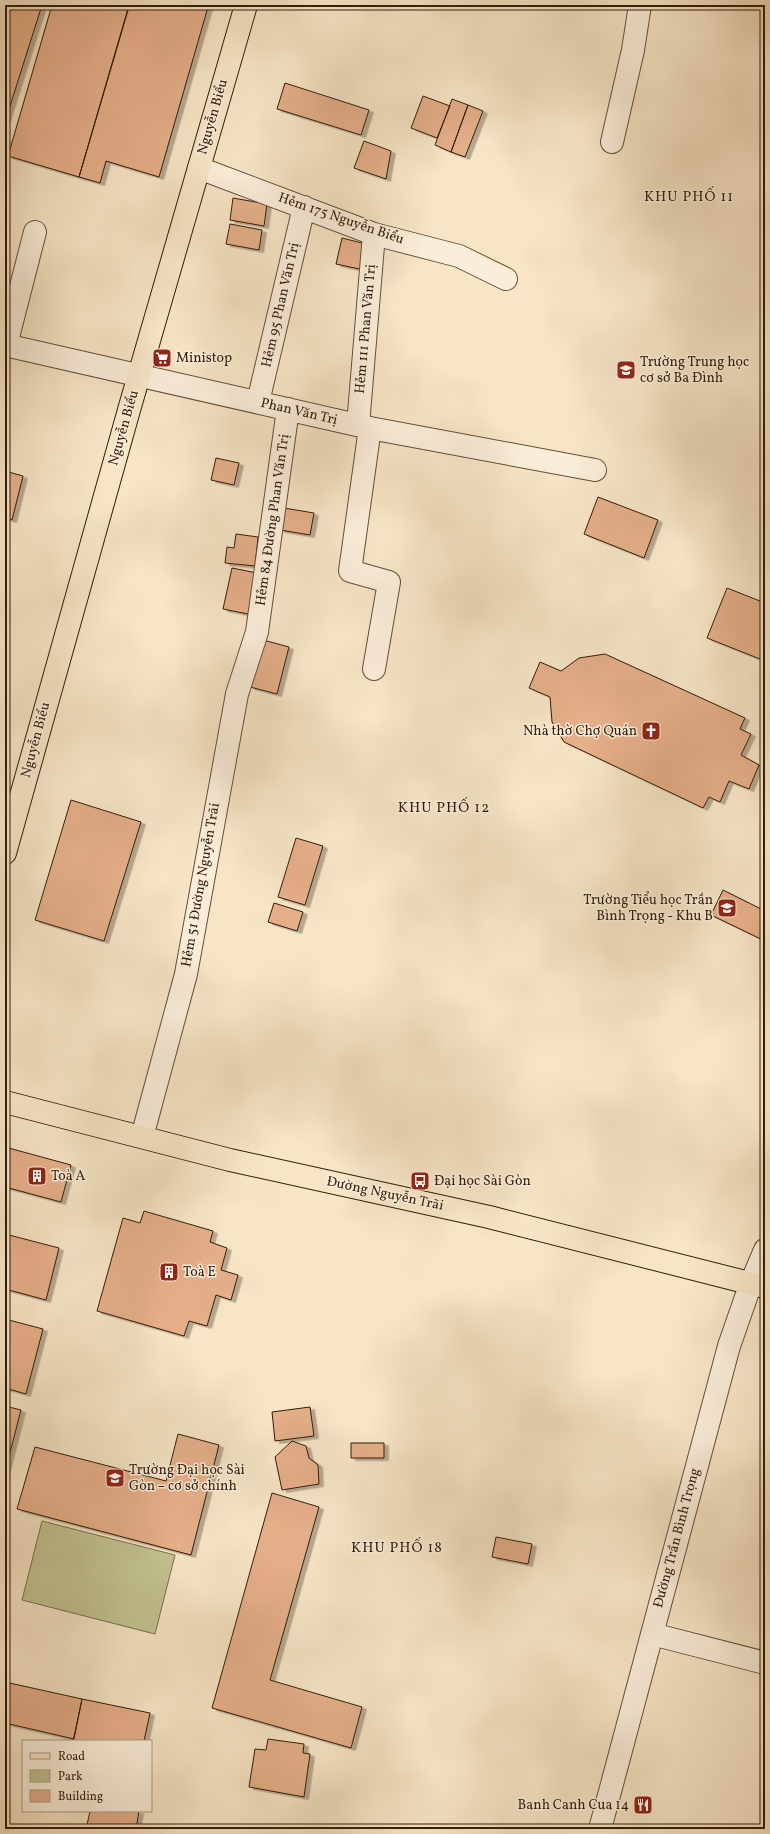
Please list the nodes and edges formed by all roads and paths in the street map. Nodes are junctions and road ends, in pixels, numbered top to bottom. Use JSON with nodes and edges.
{"nodes":[{"id":1,"x":246,"y":5,"type":"edge"},
{"id":2,"x":640,"y":5,"type":"edge"},
{"id":3,"x":612,"y":142,"type":"dead end"},
{"id":4,"x":199,"y":168,"type":"junction"},
{"id":5,"x":304,"y":207,"type":"junction"},
{"id":6,"x":35,"y":232,"type":"dead end"},
{"id":7,"x":374,"y":234,"type":"junction"},
{"id":8,"x":506,"y":279,"type":"dead end"},
{"id":9,"x":6,"y":345,"type":"edge"},
{"id":10,"x":139,"y":375,"type":"junction"},
{"id":11,"x":258,"y":402,"type":"junction"},
{"id":12,"x":288,"y":409,"type":"junction"},
{"id":13,"x":364,"y":426,"type":"junction"},
{"id":14,"x":595,"y":470,"type":"dead end"},
{"id":15,"x":257,"y":632,"type":"joint"},
{"id":16,"x":374,"y":669,"type":"dead end"},
{"id":17,"x":5,"y":853,"type":"edge"},
{"id":18,"x":5,"y":1102,"type":"edge"},
{"id":19,"x":142,"y":1137,"type":"junction"},
{"id":20,"x":765,"y":1250,"type":"edge"},
{"id":21,"x":758,"y":1285,"type":"edge"},
{"id":22,"x":652,"y":1634,"type":"junction"},
{"id":23,"x":765,"y":1663,"type":"edge"},
{"id":24,"x":600,"y":1829,"type":"edge"}],
"edges":[{"from":1,"to":4,"type":"main road","name":"Nguyễn Biểu"},
{"from":2,"to":3,"type":"street"},
{"from":4,"to":5,"type":"street","name":"Hẻm 175 Nguyễn Biểu"},
{"from":4,"to":10,"type":"main road","name":"Nguyễn Biểu"},
{"from":5,"to":7,"type":"street","name":"Hẻm 175 Nguyễn Biểu"},
{"from":5,"to":11,"type":"street","name":"Hẻm 95 Phan Văn Trị"},
{"from":6,"to":9,"type":"street"},
{"from":7,"to":8,"type":"street","name":"Hẻm 175 Nguyễn Biểu"},
{"from":7,"to":13,"type":"street","name":"Hẻm 111 Phan Văn Trị"},
{"from":9,"to":10,"type":"street","name":"Phan Văn Trị"},
{"from":10,"to":11,"type":"street","name":"Phan Văn Trị"},
{"from":10,"to":17,"type":"main road","name":"Nguyễn Biểu"},
{"from":11,"to":12,"type":"street","name":"Phan Văn Trị"},
{"from":12,"to":13,"type":"street","name":"Phan Văn Trị"},
{"from":12,"to":15,"type":"street","name":"Hẻm 84 Đường Phan Văn Trị"},
{"from":13,"to":14,"type":"street","name":"Phan Văn Trị"},
{"from":13,"to":16,"type":"street","name":"Hẻm 111 Phan Văn Trị"},
{"from":15,"to":19,"type":"street","name":"Hẻm 51 Đường Nguyễn Trãi"},
{"from":18,"to":19,"type":"main road","name":"Đường Nguyễn Trãi"},
{"from":19,"to":21,"type":"main road","name":"Đường Nguyễn Trãi"},
{"from":20,"to":21,"type":"street","name":"Đường Trần Bình Trọng"},
{"from":21,"to":22,"type":"street","name":"Đường Trần Bình Trọng"},
{"from":22,"to":23,"type":"street"},
{"from":22,"to":24,"type":"street","name":"Đường Trần Bình Trọng"}]}
